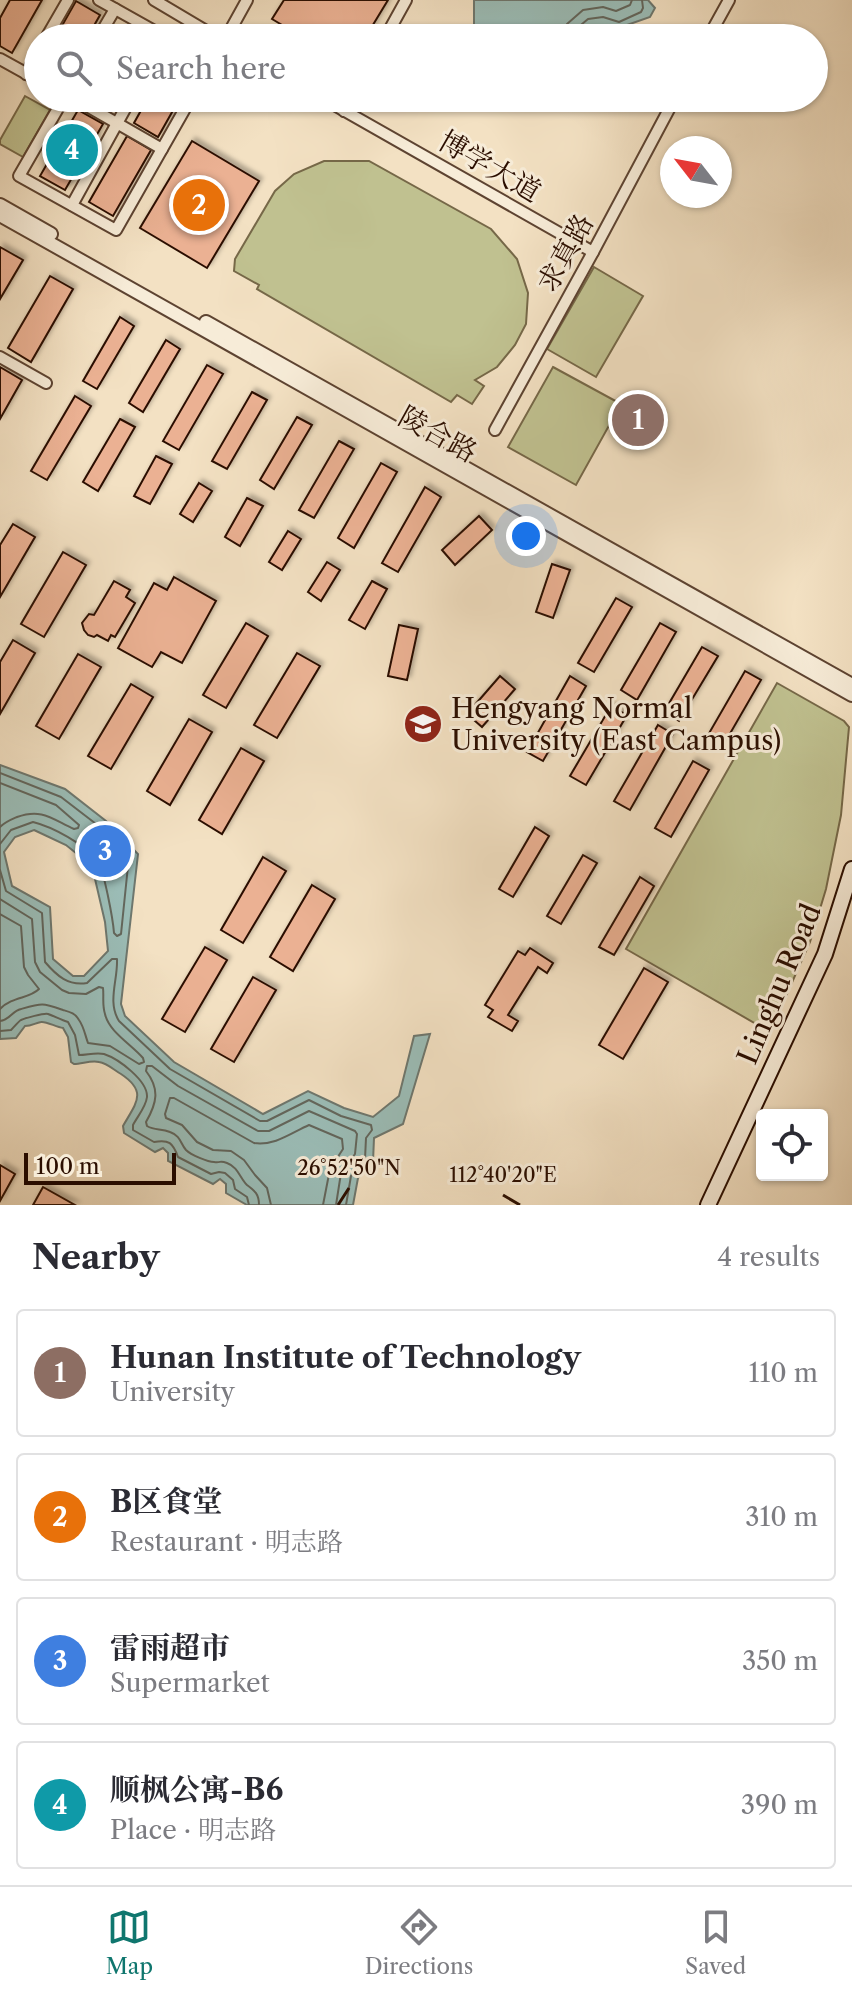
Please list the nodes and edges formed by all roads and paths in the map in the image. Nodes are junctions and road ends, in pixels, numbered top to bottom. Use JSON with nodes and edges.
{"nodes":[{"id":1,"x":68,"y":0,"type":"edge"},
{"id":2,"x":99,"y":0,"type":"edge"},
{"id":3,"x":154,"y":0,"type":"edge"},
{"id":4,"x":247,"y":0,"type":"edge"},
{"id":5,"x":406,"y":0,"type":"edge"},
{"id":6,"x":729,"y":0,"type":"edge"},
{"id":7,"x":115,"y":9,"type":"junction"},
{"id":8,"x":54,"y":24,"type":"edge"},
{"id":9,"x":106,"y":24,"type":"edge"},
{"id":10,"x":141,"y":24,"type":"edge"},
{"id":11,"x":194,"y":24,"type":"edge"},
{"id":12,"x":234,"y":24,"type":"edge"},
{"id":13,"x":393,"y":24,"type":"edge"},
{"id":14,"x":716,"y":24,"type":"edge"},
{"id":15,"x":0,"y":59,"type":"edge"},
{"id":16,"x":24,"y":73,"type":"edge"},
{"id":17,"x":56,"y":112,"type":"edge"},
{"id":18,"x":97,"y":112,"type":"edge"},
{"id":19,"x":123,"y":112,"type":"edge"},
{"id":20,"x":183,"y":112,"type":"edge"},
{"id":21,"x":346,"y":112,"type":"edge"},
{"id":22,"x":668,"y":112,"type":"edge"},
{"id":23,"x":117,"y":124,"type":"junction"},
{"id":24,"x":162,"y":149,"type":"junction"},
{"id":25,"x":0,"y":205,"type":"edge"},
{"id":26,"x":72,"y":205,"type":"junction"},
{"id":27,"x":0,"y":215,"type":"edge"},
{"id":28,"x":593,"y":252,"type":"junction"},
{"id":29,"x":0,"y":357,"type":"edge"},
{"id":30,"x":46,"y":383,"type":"dead end"},
{"id":31,"x":495,"y":430,"type":"dead end"},
{"id":32,"x":852,"y":685,"type":"edge"},
{"id":33,"x":852,"y":695,"type":"edge"},
{"id":34,"x":852,"y":869,"type":"edge"},
{"id":35,"x":708,"y":1205,"type":"edge"}],
"edges":[{"from":1,"to":8,"type":"street"},
{"from":2,"to":7,"type":"street"},
{"from":3,"to":11,"type":"street"},
{"from":4,"to":12,"type":"street"},
{"from":5,"to":13,"type":"street"},
{"from":6,"to":14,"type":"street"},
{"from":7,"to":9,"type":"street"},
{"from":7,"to":10,"type":"street"},
{"from":15,"to":16,"type":"street"},
{"from":17,"to":26,"type":"street"},
{"from":18,"to":23,"type":"street"},
{"from":19,"to":23,"type":"street"},
{"from":20,"to":24,"type":"street"},
{"from":21,"to":28,"type":"street","name":"博学大道"},
{"from":22,"to":28,"type":"street","name":"求真路"},
{"from":23,"to":24,"type":"street"},
{"from":23,"to":26,"type":"street"},
{"from":24,"to":26,"type":"street"},
{"from":25,"to":32,"type":"street","name":"陵合路"},
{"from":27,"to":33,"type":"street","name":"陵合路"},
{"from":28,"to":31,"type":"street","name":"求真路"},
{"from":29,"to":30,"type":"street"},
{"from":34,"to":35,"type":"main road","name":"Linghu Road"}]}
